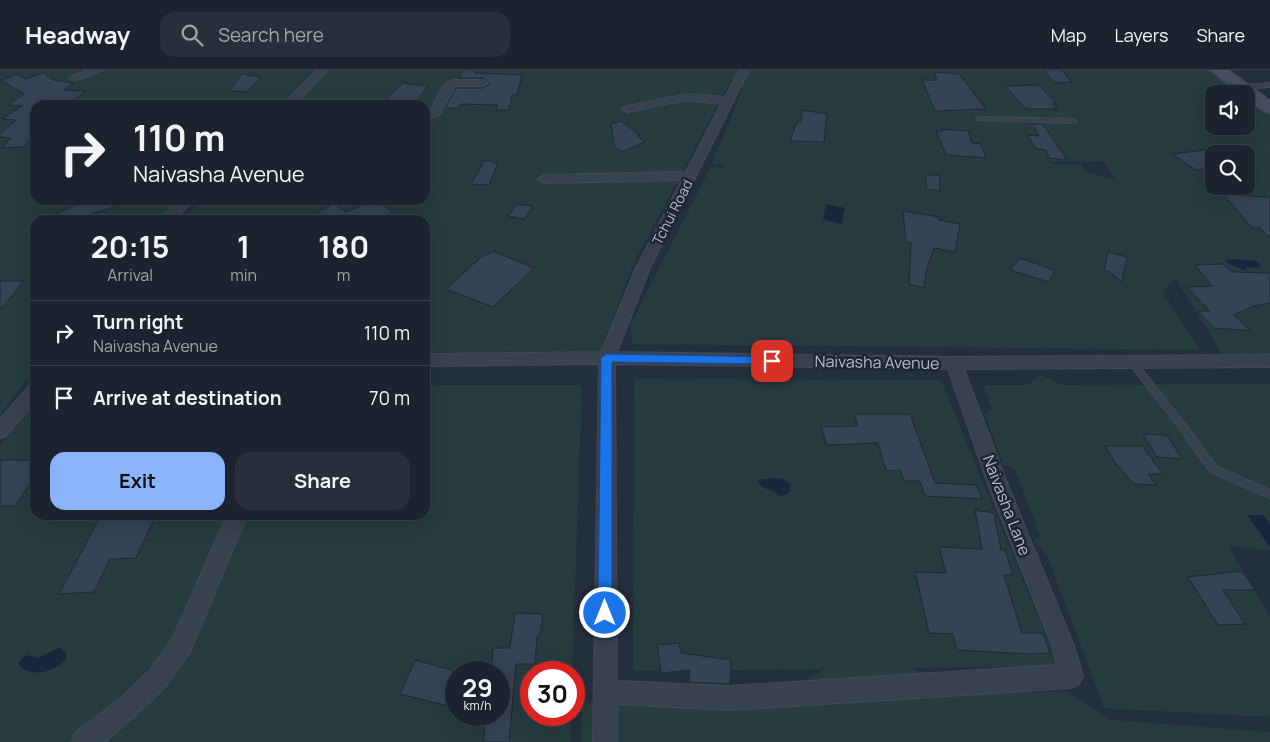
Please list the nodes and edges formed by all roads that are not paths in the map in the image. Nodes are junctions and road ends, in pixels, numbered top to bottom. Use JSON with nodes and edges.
{"nodes":[{"id":1,"x":98,"y":70,"type":"edge"},
{"id":2,"x":323,"y":70,"type":"edge"},
{"id":3,"x":744,"y":70,"type":"edge"},
{"id":4,"x":1218,"y":70,"type":"edge"},
{"id":5,"x":74,"y":78,"type":"dead end"},
{"id":6,"x":483,"y":83,"type":"dead end"},
{"id":7,"x":1239,"y":85,"type":"edge"},
{"id":8,"x":1270,"y":85,"type":"edge"},
{"id":9,"x":1255,"y":86,"type":"edge"},
{"id":10,"x":1255,"y":97,"type":"edge"},
{"id":11,"x":293,"y":100,"type":"edge"},
{"id":12,"x":728,"y":102,"type":"junction"},
{"id":13,"x":1270,"y":108,"type":"edge"},
{"id":14,"x":626,"y":109,"type":"dead end"},
{"id":15,"x":430,"y":115,"type":"edge"},
{"id":16,"x":978,"y":119,"type":"dead end"},
{"id":17,"x":1074,"y":121,"type":"dead end"},
{"id":18,"x":690,"y":176,"type":"junction"},
{"id":19,"x":544,"y":179,"type":"dead end"},
{"id":20,"x":182,"y":205,"type":"edge"},
{"id":21,"x":172,"y":215,"type":"edge"},
{"id":22,"x":606,"y":358,"type":"junction"},
{"id":23,"x":430,"y":360,"type":"edge"},
{"id":24,"x":1131,"y":361,"type":"junction"},
{"id":25,"x":1270,"y":361,"type":"edge"},
{"id":26,"x":954,"y":363,"type":"junction"},
{"id":27,"x":30,"y":396,"type":"edge"},
{"id":28,"x":0,"y":432,"type":"edge"},
{"id":29,"x":1270,"y":494,"type":"edge"},
{"id":30,"x":235,"y":520,"type":"edge"},
{"id":31,"x":605,"y":692,"type":"junction"},
{"id":32,"x":84,"y":742,"type":"edge"},
{"id":33,"x":605,"y":742,"type":"edge"}],
"edges":[{"from":1,"to":5,"type":"street"},
{"from":2,"to":11,"type":"street"},
{"from":3,"to":12,"type":"street","name":"Tchui Road"},
{"from":4,"to":7,"type":"main road"},
{"from":6,"to":15,"type":"street"},
{"from":8,"to":9,"type":"lane"},
{"from":10,"to":13,"type":"main road"},
{"from":12,"to":14,"type":"street"},
{"from":12,"to":18,"type":"street","name":"Tchui Road"},
{"from":16,"to":17,"type":"lane"},
{"from":18,"to":19,"type":"street"},
{"from":18,"to":22,"type":"street","name":"Tchui Road"},
{"from":20,"to":21,"type":"street"},
{"from":22,"to":23,"type":"street","name":"Naivasha Avenue"},
{"from":22,"to":26,"type":"street","name":"Naivasha Avenue"},
{"from":22,"to":31,"type":"street"},
{"from":24,"to":25,"type":"street","name":"Naivasha Avenue"},
{"from":24,"to":26,"type":"street","name":"Naivasha Avenue"},
{"from":24,"to":29,"type":"lane"},
{"from":26,"to":31,"type":"street","name":"Naivasha Lane"},
{"from":27,"to":28,"type":"street"},
{"from":30,"to":32,"type":"street"},
{"from":31,"to":33,"type":"street"}]}
